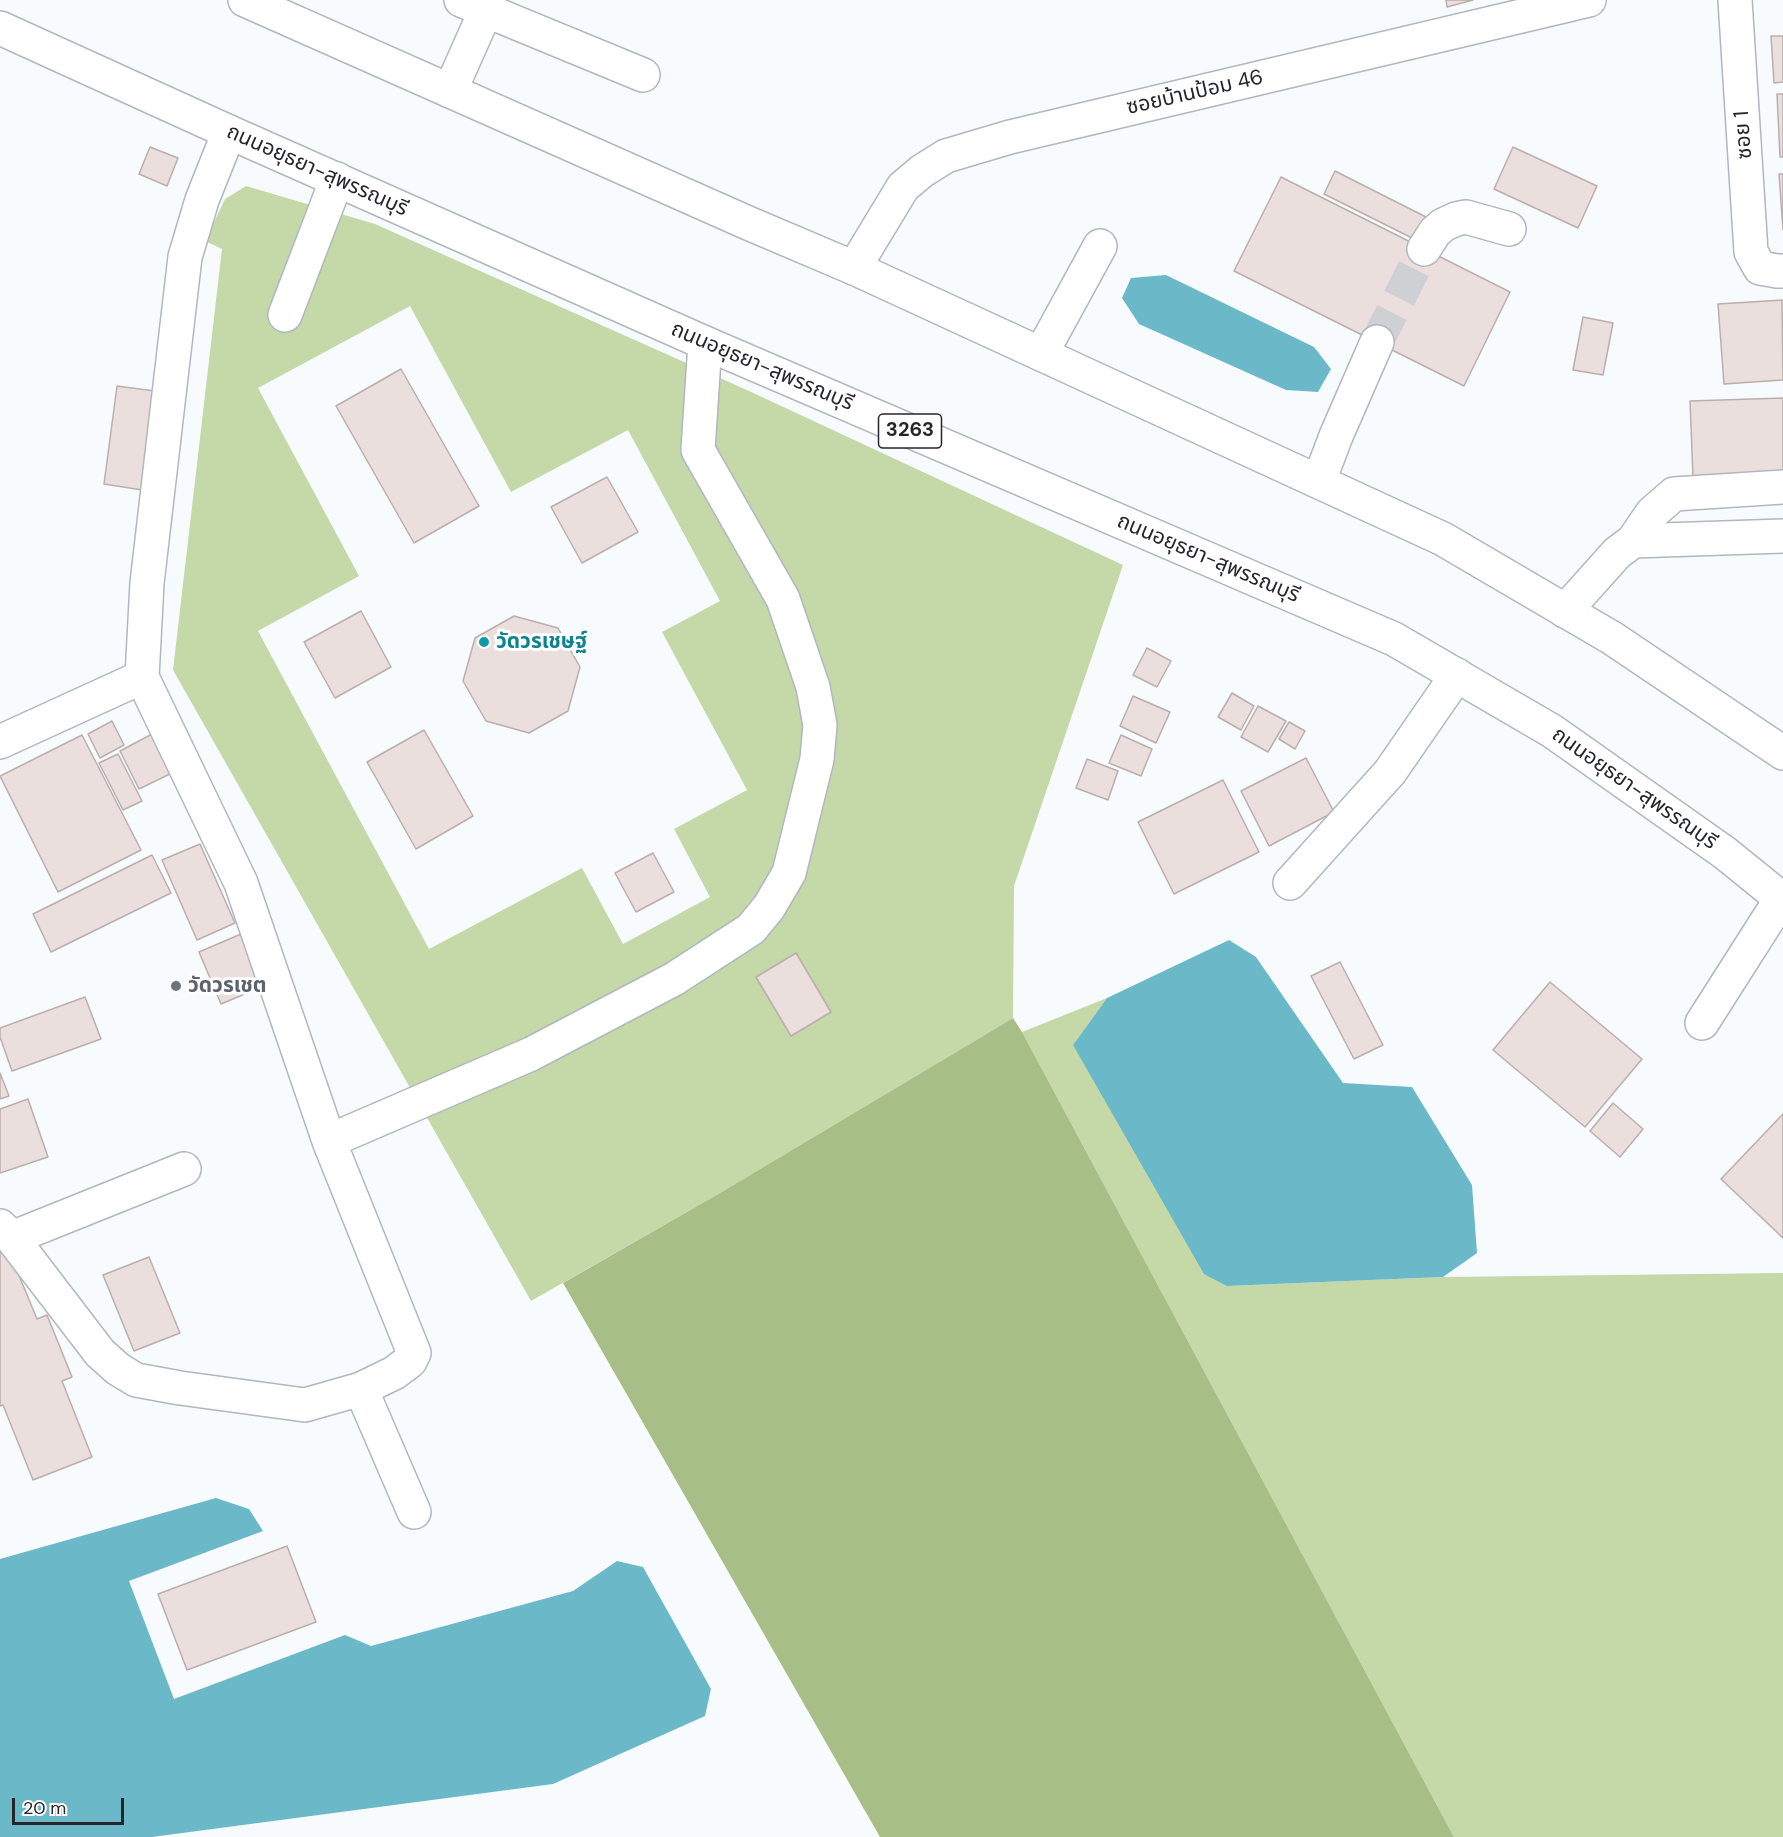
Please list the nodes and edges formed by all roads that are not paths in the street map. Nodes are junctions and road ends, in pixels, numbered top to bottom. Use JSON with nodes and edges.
{"nodes":[{"id":1,"x":245,"y":0,"type":"edge"},
{"id":2,"x":1589,"y":0,"type":"edge"},
{"id":3,"x":1735,"y":0,"type":"edge"},
{"id":4,"x":473,"y":5,"type":"edge"},
{"id":5,"x":280,"y":8,"type":"edge"},
{"id":6,"x":0,"y":28,"type":"edge"},
{"id":7,"x":643,"y":75,"type":"dead end"},
{"id":8,"x":450,"y":92,"type":"junction"},
{"id":9,"x":229,"y":132,"type":"junction"},
{"id":10,"x":336,"y":179,"type":"junction"},
{"id":11,"x":1509,"y":229,"type":"dead end"},
{"id":12,"x":1100,"y":246,"type":"dead end"},
{"id":13,"x":1424,"y":249,"type":"tunnel mouth"},
{"id":14,"x":854,"y":268,"type":"junction"},
{"id":15,"x":1772,"y":269,"type":"edge"},
{"id":16,"x":285,"y":315,"type":"dead end"},
{"id":17,"x":1377,"y":342,"type":"tunnel mouth"},
{"id":18,"x":705,"y":343,"type":"junction"},
{"id":19,"x":1041,"y":354,"type":"junction"},
{"id":20,"x":1319,"y":481,"type":"junction"},
{"id":21,"x":1783,"y":487,"type":"edge"},
{"id":22,"x":1783,"y":536,"type":"edge"},
{"id":23,"x":1633,"y":541,"type":"junction"},
{"id":24,"x":1565,"y":611,"type":"junction"},
{"id":25,"x":1456,"y":675,"type":"junction"},
{"id":26,"x":142,"y":677,"type":"junction"},
{"id":27,"x":0,"y":742,"type":"edge"},
{"id":28,"x":1783,"y":753,"type":"edge"},
{"id":29,"x":1290,"y":883,"type":"dead end"},
{"id":30,"x":1782,"y":899,"type":"edge"},
{"id":31,"x":1702,"y":1023,"type":"dead end"},
{"id":32,"x":329,"y":1141,"type":"junction"},
{"id":33,"x":184,"y":1169,"type":"dead end"},
{"id":34,"x":6,"y":1232,"type":"edge"},
{"id":35,"x":361,"y":1389,"type":"junction"},
{"id":36,"x":414,"y":1512,"type":"dead end"}],
"edges":[{"from":1,"to":5,"type":"main road"},
{"from":2,"to":14,"type":"main road","name":"ซอยบ้านป้อม 46"},
{"from":3,"to":15,"type":"main road","name":"ซอย 1"},
{"from":4,"to":7,"type":"main road"},
{"from":4,"to":8,"type":"main road"},
{"from":5,"to":8,"type":"main road"},
{"from":6,"to":9,"type":"main road","name":"ถนนอยุธยา-สุพรรณบุรี","number":"3263"},
{"from":8,"to":14,"type":"main road"},
{"from":9,"to":10,"type":"main road","name":"ถนนอยุธยา-สุพรรณบุรี","number":"3263"},
{"from":9,"to":26,"type":"main road"},
{"from":10,"to":16,"type":"main road"},
{"from":10,"to":18,"type":"main road","name":"ถนนอยุธยา-สุพรรณบุรี","number":"3263"},
{"from":11,"to":13,"type":"main road"},
{"from":12,"to":19,"type":"main road"},
{"from":14,"to":19,"type":"main road"},
{"from":17,"to":20,"type":"main road"},
{"from":18,"to":25,"type":"main road","name":"ถนนอยุธยา-สุพรรณบุรี","number":"3263"},
{"from":18,"to":32,"type":"main road"},
{"from":19,"to":20,"type":"main road"},
{"from":20,"to":24,"type":"main road"},
{"from":21,"to":23,"type":"main road"},
{"from":22,"to":23,"type":"main road"},
{"from":23,"to":24,"type":"main road"},
{"from":24,"to":28,"type":"main road"},
{"from":25,"to":29,"type":"main road"},
{"from":25,"to":30,"type":"main road","name":"ถนนอยุธยา-สุพรรณบุรี","number":"3263"},
{"from":26,"to":27,"type":"main road"},
{"from":26,"to":32,"type":"main road"},
{"from":30,"to":31,"type":"main road"},
{"from":32,"to":35,"type":"main road"},
{"from":33,"to":34,"type":"main road"},
{"from":34,"to":35,"type":"main road"},
{"from":35,"to":36,"type":"main road"}]}
